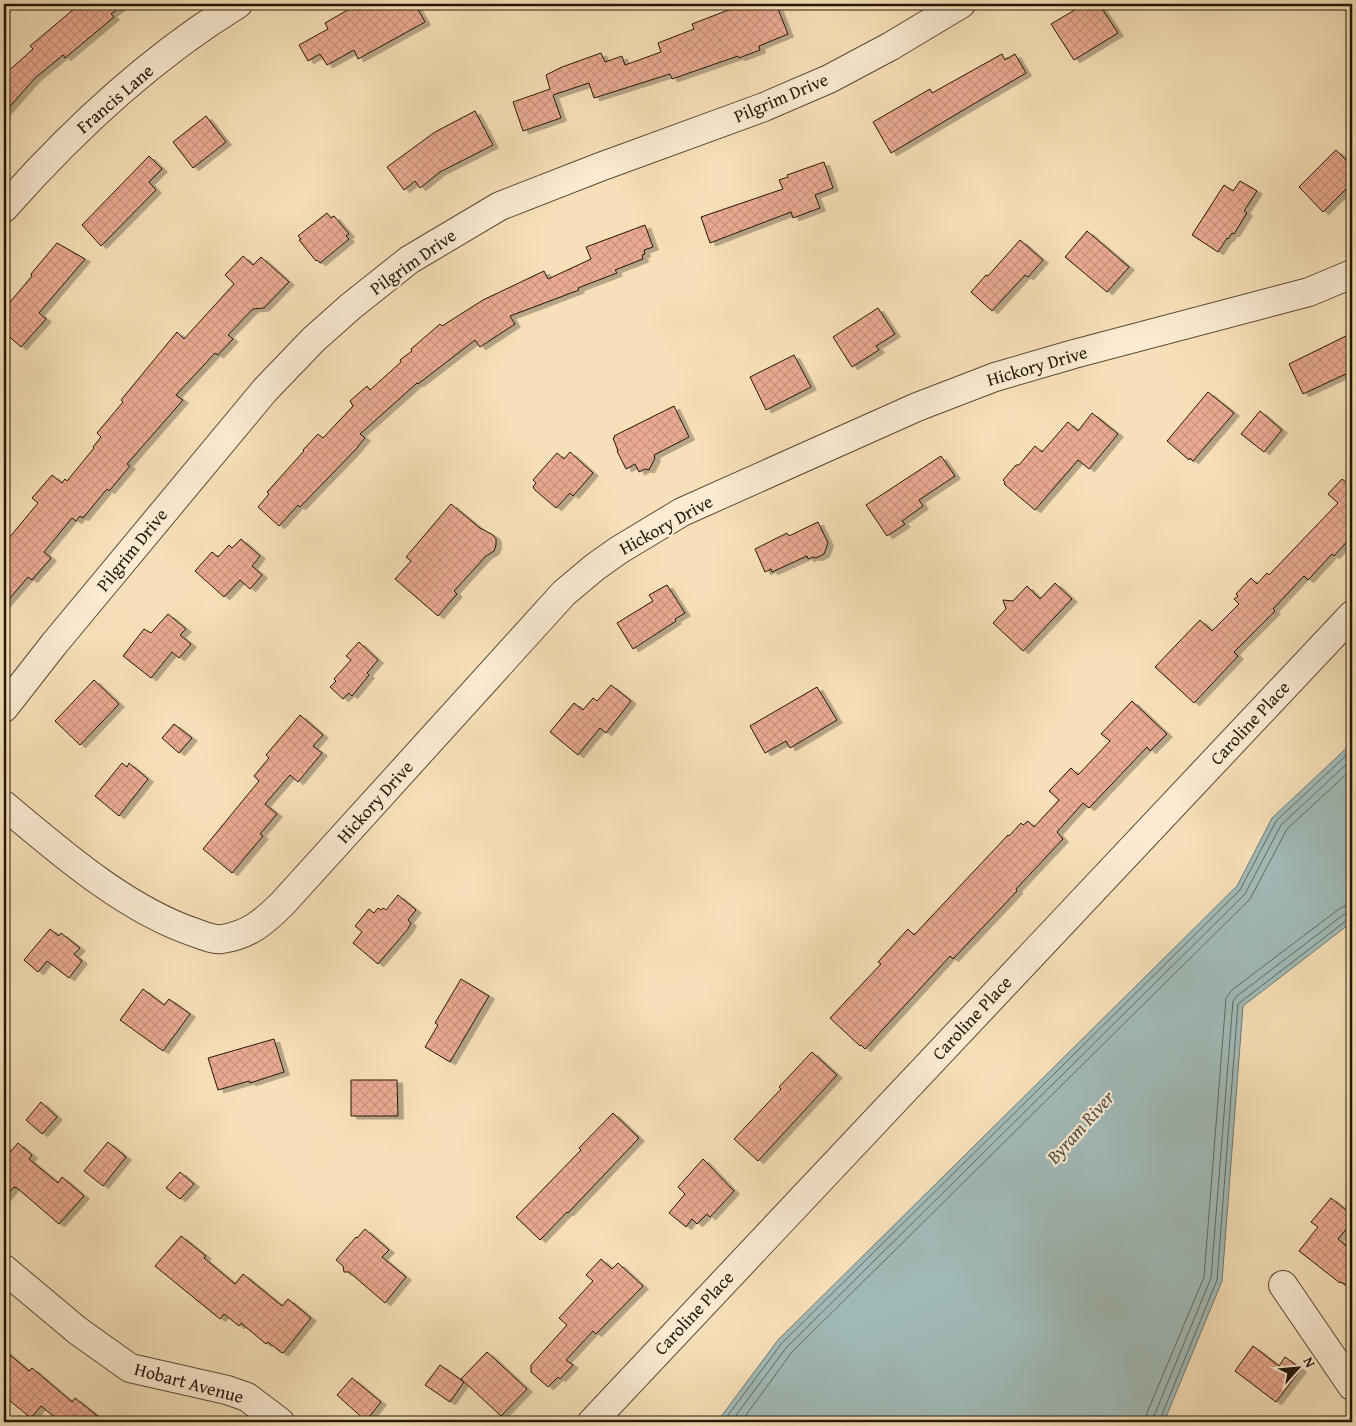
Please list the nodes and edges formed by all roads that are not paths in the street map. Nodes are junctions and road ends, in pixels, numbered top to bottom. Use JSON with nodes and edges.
{"nodes":[{"id":1,"x":961,"y":4,"type":"edge"},
{"id":2,"x":225,"y":7,"type":"edge"},
{"id":3,"x":4,"y":208,"type":"edge"},
{"id":4,"x":1352,"y":274,"type":"edge"},
{"id":5,"x":1352,"y":615,"type":"edge"},
{"id":6,"x":4,"y":708,"type":"edge"},
{"id":7,"x":4,"y":805,"type":"edge"},
{"id":8,"x":4,"y":1269,"type":"edge"},
{"id":9,"x":1283,"y":1285,"type":"dead end"},
{"id":10,"x":1352,"y":1386,"type":"edge"},
{"id":11,"x":280,"y":1422,"type":"edge"},
{"id":12,"x":592,"y":1422,"type":"edge"}],
"edges":[{"from":1,"to":6,"type":"street","name":"Pilgrim Drive"},
{"from":2,"to":3,"type":"street","name":"Francis Lane"},
{"from":4,"to":7,"type":"street","name":"Hickory Drive"},
{"from":5,"to":12,"type":"street","name":"Caroline Place"},
{"from":8,"to":11,"type":"street","name":"Hobart Avenue"},
{"from":9,"to":10,"type":"street"}]}
